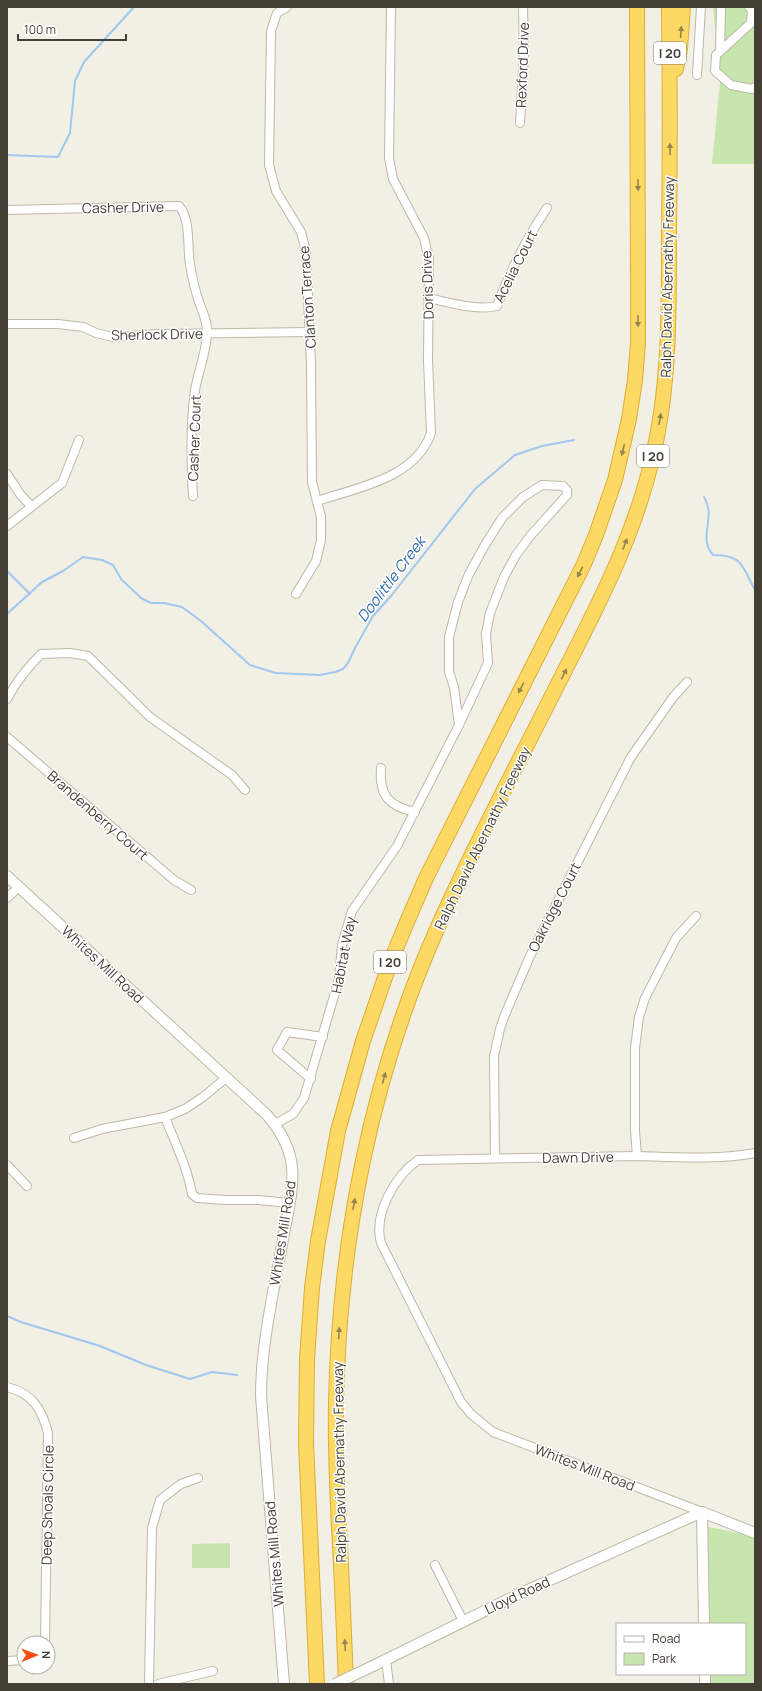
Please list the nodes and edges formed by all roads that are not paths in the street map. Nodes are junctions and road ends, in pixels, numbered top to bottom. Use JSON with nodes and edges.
{"nodes":[{"id":1,"x":287,"y":7,"type":"edge"},
{"id":2,"x":391,"y":7,"type":"edge"},
{"id":3,"x":523,"y":7,"type":"edge"},
{"id":4,"x":635,"y":7,"type":"edge"},
{"id":5,"x":669,"y":7,"type":"edge"},
{"id":6,"x":683,"y":7,"type":"edge"},
{"id":7,"x":700,"y":7,"type":"edge"},
{"id":8,"x":721,"y":7,"type":"edge"},
{"id":9,"x":750,"y":8,"type":"edge"},
{"id":10,"x":720,"y":51,"type":"junction"},
{"id":11,"x":697,"y":75,"type":"dead end"},
{"id":12,"x":755,"y":87,"type":"edge"},
{"id":13,"x":670,"y":98,"type":"junction"},
{"id":14,"x":520,"y":123,"type":"dead end"},
{"id":15,"x":547,"y":208,"type":"dead end"},
{"id":16,"x":7,"y":210,"type":"edge"},
{"id":17,"x":428,"y":298,"type":"junction"},
{"id":18,"x":7,"y":324,"type":"edge"},
{"id":19,"x":310,"y":332,"type":"junction"},
{"id":20,"x":207,"y":334,"type":"junction"},
{"id":21,"x":79,"y":440,"type":"dead end"},
{"id":22,"x":7,"y":474,"type":"edge"},
{"id":23,"x":193,"y":496,"type":"dead end"},
{"id":24,"x":317,"y":501,"type":"junction"},
{"id":25,"x":31,"y":506,"type":"junction"},
{"id":26,"x":7,"y":526,"type":"edge"},
{"id":27,"x":296,"y":594,"type":"dead end"},
{"id":28,"x":688,"y":682,"type":"dead end"},
{"id":29,"x":7,"y":699,"type":"edge"},
{"id":30,"x":459,"y":725,"type":"junction"},
{"id":31,"x":7,"y":737,"type":"edge"},
{"id":32,"x":381,"y":768,"type":"dead end"},
{"id":33,"x":245,"y":790,"type":"dead end"},
{"id":34,"x":415,"y":812,"type":"junction"},
{"id":35,"x":7,"y":876,"type":"edge"},
{"id":36,"x":19,"y":886,"type":"junction"},
{"id":37,"x":191,"y":890,"type":"dead end"},
{"id":38,"x":7,"y":898,"type":"edge"},
{"id":39,"x":696,"y":916,"type":"dead end"},
{"id":40,"x":322,"y":1037,"type":"junction"},
{"id":41,"x":226,"y":1078,"type":"junction"},
{"id":42,"x":311,"y":1079,"type":"junction"},
{"id":43,"x":166,"y":1117,"type":"junction"},
{"id":44,"x":275,"y":1124,"type":"junction"},
{"id":45,"x":74,"y":1138,"type":"dead end"},
{"id":46,"x":755,"y":1153,"type":"edge"},
{"id":47,"x":637,"y":1156,"type":"junction"},
{"id":48,"x":495,"y":1158,"type":"junction"},
{"id":49,"x":7,"y":1165,"type":"edge"},
{"id":50,"x":406,"y":1172,"type":"joint"},
{"id":51,"x":27,"y":1186,"type":"dead end"},
{"id":52,"x":289,"y":1203,"type":"junction"},
{"id":53,"x":7,"y":1387,"type":"edge"},
{"id":54,"x":198,"y":1478,"type":"dead end"},
{"id":55,"x":702,"y":1512,"type":"junction"},
{"id":56,"x":755,"y":1533,"type":"edge"},
{"id":57,"x":435,"y":1565,"type":"dead end"},
{"id":58,"x":463,"y":1622,"type":"junction"},
{"id":59,"x":704,"y":1623,"type":"edge"},
{"id":60,"x":45,"y":1635,"type":"edge"},
{"id":61,"x":386,"y":1660,"type":"junction"},
{"id":62,"x":213,"y":1671,"type":"dead end"},
{"id":63,"x":149,"y":1684,"type":"edge"},
{"id":64,"x":158,"y":1684,"type":"edge"},
{"id":65,"x":284,"y":1684,"type":"edge"},
{"id":66,"x":317,"y":1684,"type":"edge"},
{"id":67,"x":335,"y":1684,"type":"edge"},
{"id":68,"x":346,"y":1684,"type":"edge"},
{"id":69,"x":389,"y":1684,"type":"edge"}],
"edges":[{"from":1,"to":19,"type":"street","name":"Clanton Terrace"},
{"from":2,"to":17,"type":"street","name":"Doris Drive"},
{"from":3,"to":14,"type":"street","name":"Rexford Drive"},
{"from":4,"to":66,"type":"highway","name":"Ralph David Abernathy Freeway","number":"I 20","one_way":true},
{"from":5,"to":13,"type":"highway","name":"Ralph David Abernathy Freeway","number":"I 20"},
{"from":13,"to":6,"type":"highway","one_way":true},
{"from":7,"to":11,"type":"street"},
{"from":8,"to":10,"type":"street"},
{"from":9,"to":10,"type":"street"},
{"from":10,"to":12,"type":"street"},
{"from":68,"to":13,"type":"highway","name":"Ralph David Abernathy Freeway","number":"I 20","one_way":true},
{"from":15,"to":17,"type":"street","name":"Acelia Court"},
{"from":16,"to":20,"type":"street","name":"Casher Drive"},
{"from":17,"to":24,"type":"street","name":"Doris Drive"},
{"from":18,"to":20,"type":"street","name":"Sherlock Drive"},
{"from":19,"to":20,"type":"street","name":"Sherlock Drive"},
{"from":19,"to":24,"type":"street","name":"Clanton Terrace"},
{"from":20,"to":23,"type":"street","name":"Casher Court"},
{"from":21,"to":25,"type":"street"},
{"from":22,"to":25,"type":"street"},
{"from":24,"to":27,"type":"street","name":"Clanton Terrace"},
{"from":25,"to":26,"type":"street"},
{"from":28,"to":48,"type":"street","name":"Oakridge Court"},
{"from":29,"to":33,"type":"street"},
{"from":30,"to":30,"type":"street","name":"Habitat Way"},
{"from":30,"to":34,"type":"street","name":"Habitat Way"},
{"from":31,"to":37,"type":"street","name":"Brandenberry Court"},
{"from":32,"to":34,"type":"street"},
{"from":34,"to":40,"type":"street","name":"Habitat Way"},
{"from":35,"to":36,"type":"street","name":"Whites Mill Road"},
{"from":36,"to":38,"type":"street"},
{"from":36,"to":41,"type":"street","name":"Whites Mill Road"},
{"from":39,"to":47,"type":"street"},
{"from":40,"to":42,"type":"street","name":"Habitat Way"},
{"from":40,"to":42,"type":"street"},
{"from":41,"to":43,"type":"street"},
{"from":41,"to":44,"type":"street","name":"Whites Mill Road"},
{"from":42,"to":44,"type":"street","name":"Habitat Way"},
{"from":43,"to":45,"type":"street"},
{"from":43,"to":52,"type":"street"},
{"from":44,"to":52,"type":"street","name":"Whites Mill Road"},
{"from":46,"to":47,"type":"street","name":"Dawn Drive"},
{"from":47,"to":48,"type":"street","name":"Dawn Drive"},
{"from":48,"to":50,"type":"street","name":"Dawn Drive"},
{"from":49,"to":51,"type":"street"},
{"from":50,"to":55,"type":"street","name":"Whites Mill Road"},
{"from":52,"to":65,"type":"street","name":"Whites Mill Road"},
{"from":53,"to":60,"type":"street","name":"Deep Shoals Circle"},
{"from":54,"to":63,"type":"street"},
{"from":55,"to":56,"type":"street","name":"Whites Mill Road"},
{"from":55,"to":58,"type":"street","name":"Lloyd Road"},
{"from":55,"to":59,"type":"street"},
{"from":57,"to":58,"type":"street"},
{"from":58,"to":61,"type":"street","name":"Lloyd Road"},
{"from":61,"to":67,"type":"street","name":"Lloyd Road","bridge":true},
{"from":61,"to":69,"type":"street"},
{"from":62,"to":64,"type":"street"}]}
